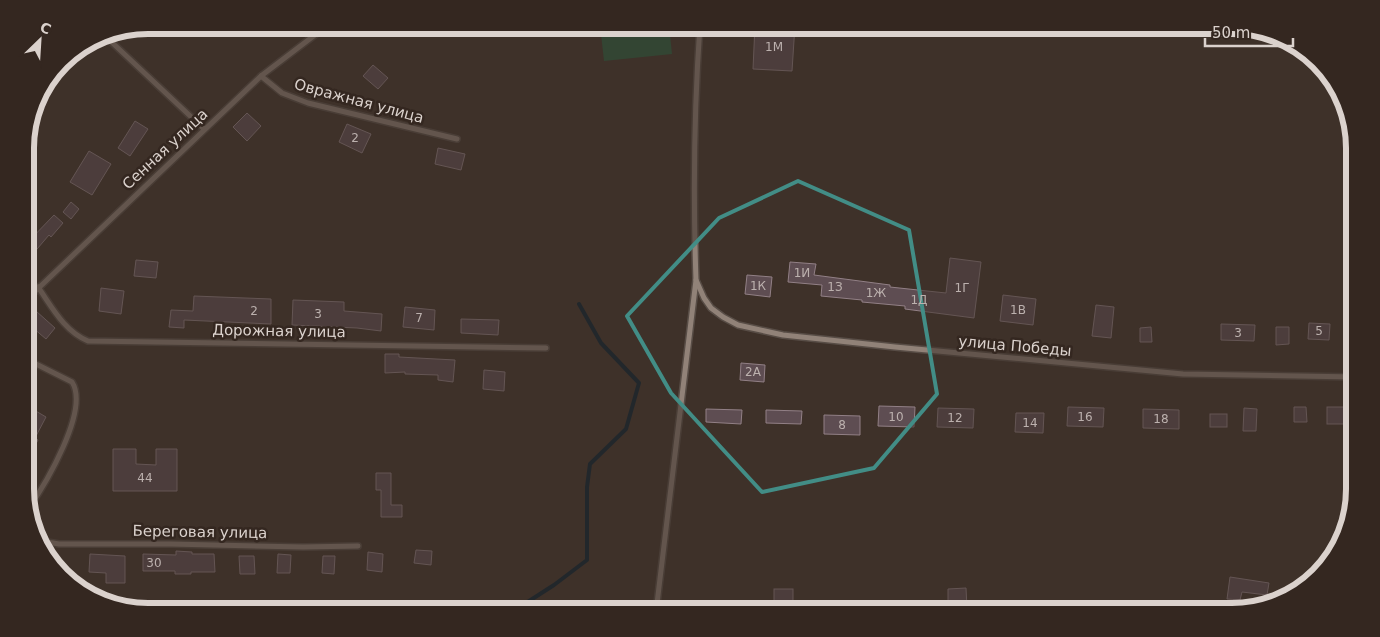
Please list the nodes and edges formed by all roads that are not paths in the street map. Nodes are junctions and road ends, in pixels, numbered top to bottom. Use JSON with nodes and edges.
{"nodes":[{"id":1,"x":316,"y":34,"type":"edge"},
{"id":2,"x":699,"y":34,"type":"edge"},
{"id":3,"x":110,"y":40,"type":"edge"},
{"id":4,"x":261,"y":76,"type":"junction"},
{"id":5,"x":204,"y":129,"type":"junction"},
{"id":6,"x":457,"y":139,"type":"dead end"},
{"id":7,"x":696,"y":280,"type":"junction"},
{"id":8,"x":38,"y":287,"type":"junction"},
{"id":9,"x":34,"y":291,"type":"edge"},
{"id":10,"x":546,"y":348,"type":"dead end"},
{"id":11,"x":34,"y":362,"type":"edge"},
{"id":12,"x":1346,"y":377,"type":"edge"},
{"id":13,"x":35,"y":499,"type":"edge"},
{"id":14,"x":47,"y":542,"type":"edge"},
{"id":15,"x":358,"y":546,"type":"dead end"},
{"id":16,"x":657,"y":603,"type":"edge"}],
"edges":[{"from":1,"to":4,"type":"street","name":"Сенная улица"},
{"from":2,"to":7,"type":"street"},
{"from":3,"to":5,"type":"street"},
{"from":4,"to":5,"type":"street","name":"Сенная улица"},
{"from":4,"to":6,"type":"street","name":"Овражная улица"},
{"from":5,"to":8,"type":"street","name":"Сенная улица"},
{"from":7,"to":12,"type":"street","name":"улица Победы"},
{"from":7,"to":16,"type":"street"},
{"from":8,"to":9,"type":"street","name":"Сенная улица"},
{"from":8,"to":10,"type":"street","name":"Дорожная улица"},
{"from":11,"to":13,"type":"street"},
{"from":14,"to":15,"type":"street","name":"Береговая улица"}]}
